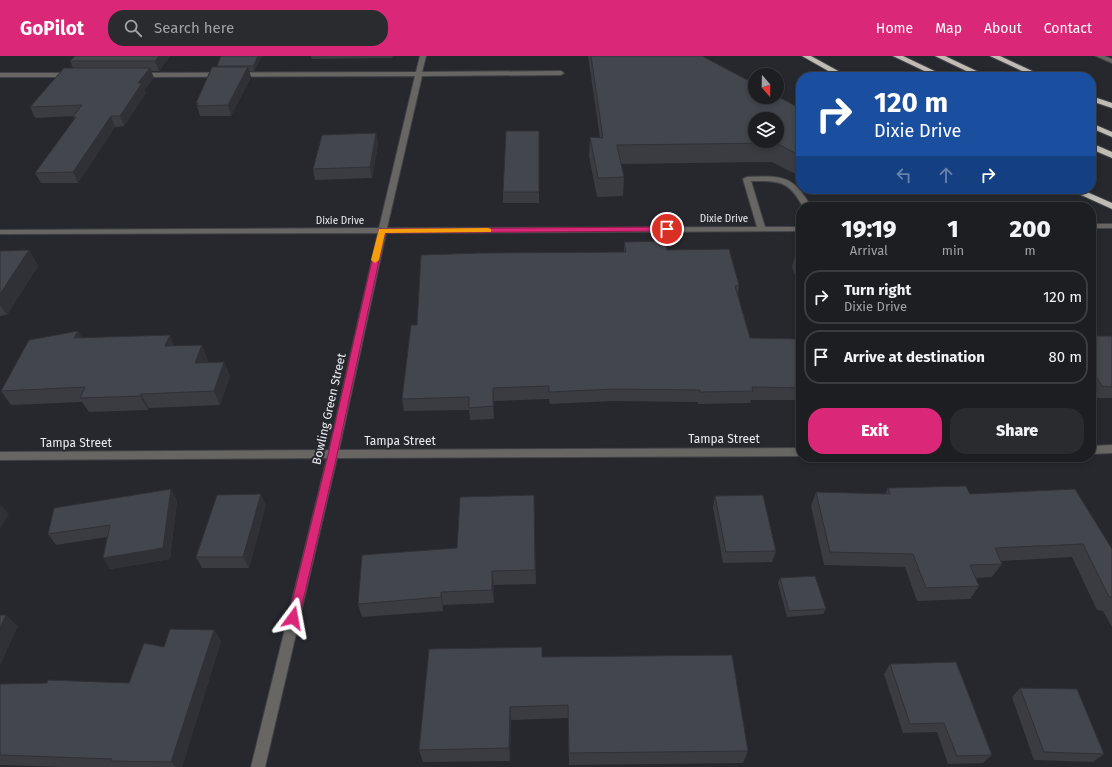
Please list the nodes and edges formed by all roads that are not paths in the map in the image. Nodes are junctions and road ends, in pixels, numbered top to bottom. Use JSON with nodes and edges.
{"nodes":[{"id":1,"x":423,"y":56,"type":"edge"},
{"id":2,"x":806,"y":56,"type":"edge"},
{"id":3,"x":897,"y":56,"type":"edge"},
{"id":4,"x":939,"y":56,"type":"edge"},
{"id":5,"x":994,"y":56,"type":"edge"},
{"id":6,"x":1099,"y":56,"type":"edge"},
{"id":7,"x":1112,"y":61,"type":"edge"},
{"id":8,"x":836,"y":72,"type":"edge"},
{"id":9,"x":932,"y":72,"type":"edge"},
{"id":10,"x":974,"y":72,"type":"edge"},
{"id":11,"x":1030,"y":72,"type":"edge"},
{"id":12,"x":561,"y":73,"type":"dead end"},
{"id":13,"x":419,"y":74,"type":"junction"},
{"id":14,"x":0,"y":75,"type":"edge"},
{"id":15,"x":79,"y":75,"type":"edge"},
{"id":16,"x":134,"y":75,"type":"edge"},
{"id":17,"x":1096,"y":100,"type":"edge"},
{"id":18,"x":1112,"y":106,"type":"edge"},
{"id":19,"x":1096,"y":127,"type":"edge"},
{"id":20,"x":1112,"y":135,"type":"edge"},
{"id":21,"x":1096,"y":148,"type":"edge"},
{"id":22,"x":1112,"y":155,"type":"edge"},
{"id":23,"x":796,"y":184,"type":"edge"},
{"id":24,"x":792,"y":186,"type":"junction"},
{"id":25,"x":796,"y":189,"type":"edge"},
{"id":26,"x":1084,"y":194,"type":"edge"},
{"id":27,"x":1112,"y":206,"type":"edge"},
{"id":28,"x":1096,"y":226,"type":"edge"},
{"id":29,"x":1112,"y":226,"type":"edge"},
{"id":30,"x":762,"y":229,"type":"junction"},
{"id":31,"x":796,"y":229,"type":"edge"},
{"id":32,"x":382,"y":231,"type":"junction"},
{"id":33,"x":0,"y":232,"type":"edge"},
{"id":34,"x":1096,"y":450,"type":"edge"},
{"id":35,"x":1112,"y":450,"type":"edge"},
{"id":36,"x":796,"y":452,"type":"edge"},
{"id":37,"x":333,"y":455,"type":"junction"},
{"id":38,"x":0,"y":456,"type":"edge"},
{"id":39,"x":258,"y":767,"type":"edge"}],
"edges":[{"from":1,"to":13,"type":"street","name":"Bowling Green Street"},
{"from":2,"to":8,"type":"highway"},
{"from":3,"to":9,"type":"highway"},
{"from":4,"to":10,"type":"highway"},
{"from":5,"to":11,"type":"highway"},
{"from":6,"to":7,"type":"street"},
{"from":12,"to":13,"type":"street"},
{"from":13,"to":16,"type":"street"},
{"from":13,"to":32,"type":"street","name":"Bowling Green Street"},
{"from":14,"to":15,"type":"street"},
{"from":17,"to":18,"type":"highway"},
{"from":19,"to":20,"type":"highway"},
{"from":21,"to":22,"type":"highway"},
{"from":23,"to":24,"type":"street"},
{"from":24,"to":25,"type":"street"},
{"from":24,"to":30,"type":"street"},
{"from":26,"to":27,"type":"highway"},
{"from":28,"to":29,"type":"street"},
{"from":30,"to":31,"type":"street","name":"Dixie Drive"},
{"from":30,"to":32,"type":"street","name":"Dixie Drive"},
{"from":32,"to":33,"type":"street","name":"Dixie Drive"},
{"from":32,"to":37,"type":"street","name":"Bowling Green Street"},
{"from":34,"to":35,"type":"street"},
{"from":36,"to":37,"type":"street","name":"Tampa Street"},
{"from":37,"to":38,"type":"street","name":"Tampa Street"},
{"from":37,"to":39,"type":"street","name":"Bowling Green Street"}]}
